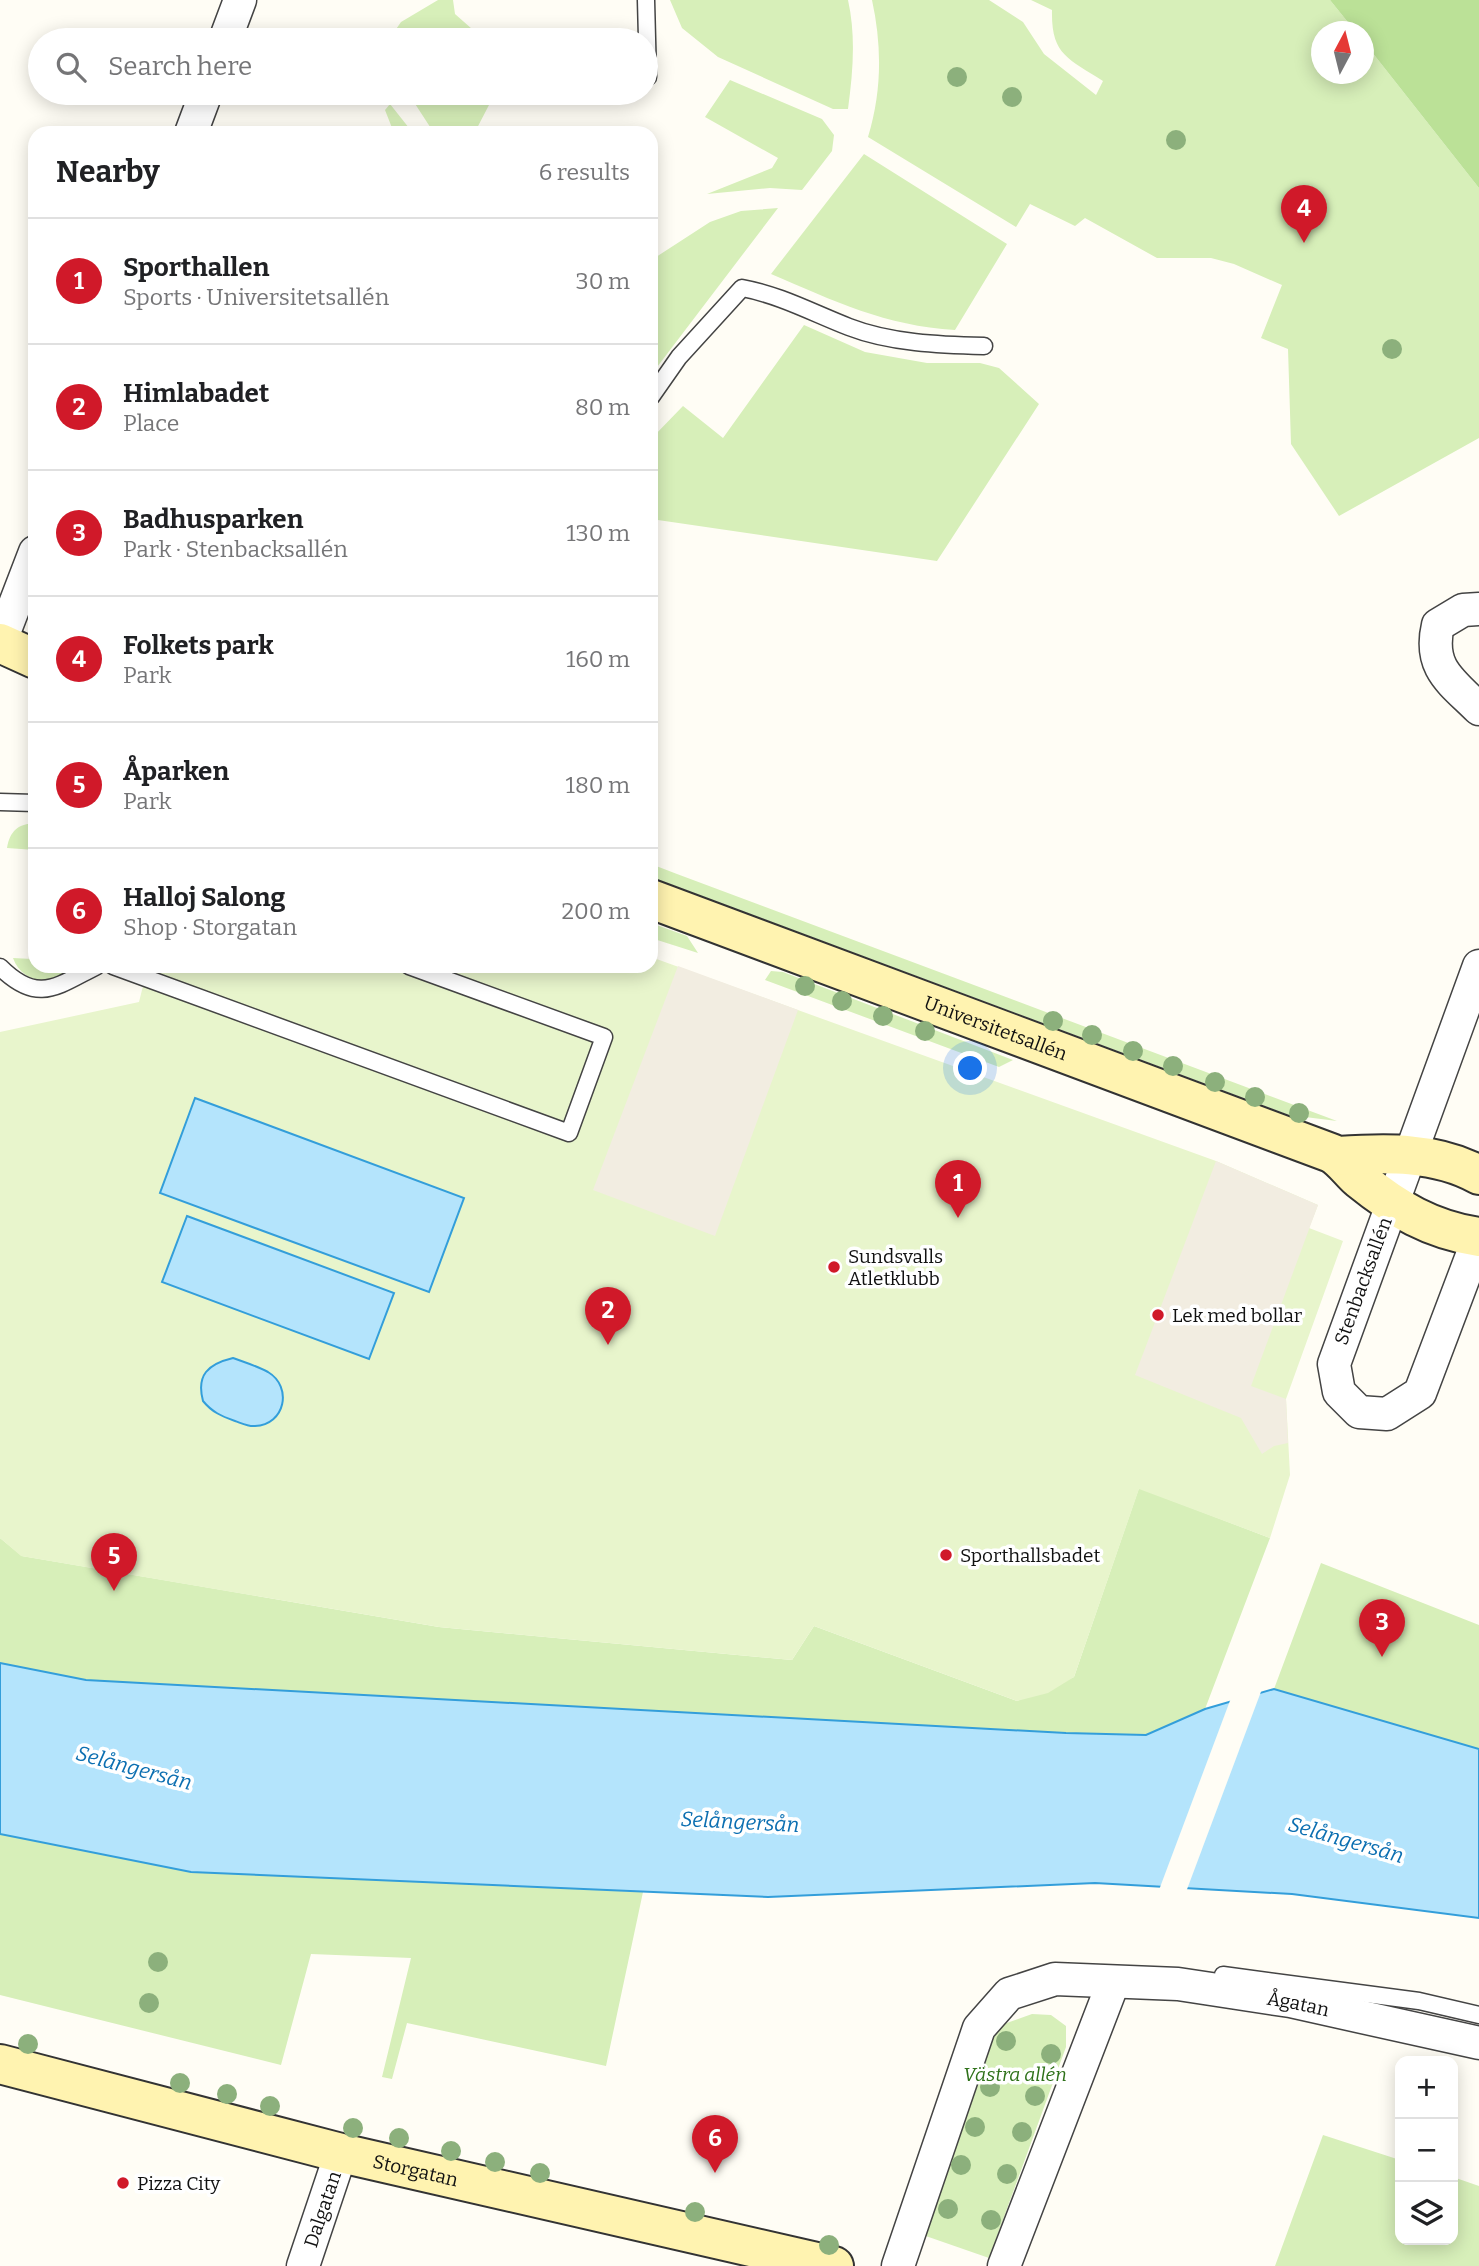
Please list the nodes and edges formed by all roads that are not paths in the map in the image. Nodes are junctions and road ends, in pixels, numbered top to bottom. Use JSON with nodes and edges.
{"nodes":[{"id":1,"x":240,"y":0,"type":"edge"},
{"id":2,"x":646,"y":0,"type":"edge"},
{"id":3,"x":230,"y":28,"type":"edge"},
{"id":4,"x":647,"y":28,"type":"edge"},
{"id":5,"x":202,"y":105,"type":"edge"},
{"id":6,"x":194,"y":126,"type":"edge"},
{"id":7,"x":984,"y":346,"type":"dead end"},
{"id":8,"x":658,"y":387,"type":"edge"},
{"id":9,"x":28,"y":570,"type":"edge"},
{"id":10,"x":1471,"y":610,"type":"edge"},
{"id":11,"x":0,"y":643,"type":"edge"},
{"id":12,"x":28,"y":656,"type":"edge"},
{"id":13,"x":1479,"y":709,"type":"edge"},
{"id":14,"x":0,"y":802,"type":"edge"},
{"id":15,"x":28,"y":803,"type":"edge"},
{"id":16,"x":658,"y":902,"type":"edge"},
{"id":17,"x":1479,"y":966,"type":"edge"},
{"id":18,"x":0,"y":967,"type":"edge"},
{"id":19,"x":86,"y":973,"type":"edge"},
{"id":20,"x":132,"y":973,"type":"edge"},
{"id":21,"x":428,"y":973,"type":"edge"},
{"id":22,"x":1338,"y":1156,"type":"junction"},
{"id":23,"x":1411,"y":1156,"type":"junction"},
{"id":24,"x":1479,"y":1175,"type":"edge"},
{"id":25,"x":1392,"y":1203,"type":"junction"},
{"id":26,"x":1479,"y":1237,"type":"edge"},
{"id":27,"x":1113,"y":1983,"type":"junction"},
{"id":28,"x":1417,"y":2014,"type":"junction"},
{"id":29,"x":1479,"y":2015,"type":"edge"},
{"id":30,"x":1479,"y":2043,"type":"edge"},
{"id":31,"x":0,"y":2064,"type":"edge"},
{"id":32,"x":341,"y":2153,"type":"junction"},
{"id":33,"x":303,"y":2266,"type":"edge"},
{"id":34,"x":834,"y":2266,"type":"edge"},
{"id":35,"x":898,"y":2266,"type":"edge"},
{"id":36,"x":1004,"y":2266,"type":"edge"}],
"edges":[{"from":1,"to":3,"type":"street"},
{"from":2,"to":4,"type":"lane"},
{"from":5,"to":6,"type":"street"},
{"from":7,"to":8,"type":"lane"},
{"from":9,"to":11,"type":"street"},
{"from":10,"to":13,"type":"street"},
{"from":11,"to":12,"type":"street"},
{"from":14,"to":15,"type":"lane"},
{"from":16,"to":22,"type":"street","name":"Universitetsallén"},
{"from":17,"to":23,"type":"street","name":"Stenbacksallén"},
{"from":18,"to":19,"type":"lane"},
{"from":20,"to":21,"type":"lane"},
{"from":22,"to":23,"type":"street","name":"Universitetsallén"},
{"from":22,"to":25,"type":"street","name":"Universitetsallén"},
{"from":23,"to":24,"type":"street","name":"Universitetsallén"},
{"from":23,"to":25,"type":"street","name":"Stenbacksallén"},
{"from":25,"to":26,"type":"street","name":"Universitetsallén"},
{"from":25,"to":26,"type":"street","name":"Stenbacksallén"},
{"from":27,"to":28,"type":"street","name":"Ågatan"},
{"from":27,"to":35,"type":"street"},
{"from":27,"to":36,"type":"street"},
{"from":28,"to":29,"type":"lane"},
{"from":28,"to":30,"type":"street","name":"Ågatan"},
{"from":31,"to":32,"type":"street","name":"Storgatan"},
{"from":32,"to":33,"type":"street","name":"Dalgatan"},
{"from":32,"to":34,"type":"street","name":"Storgatan"}]}
